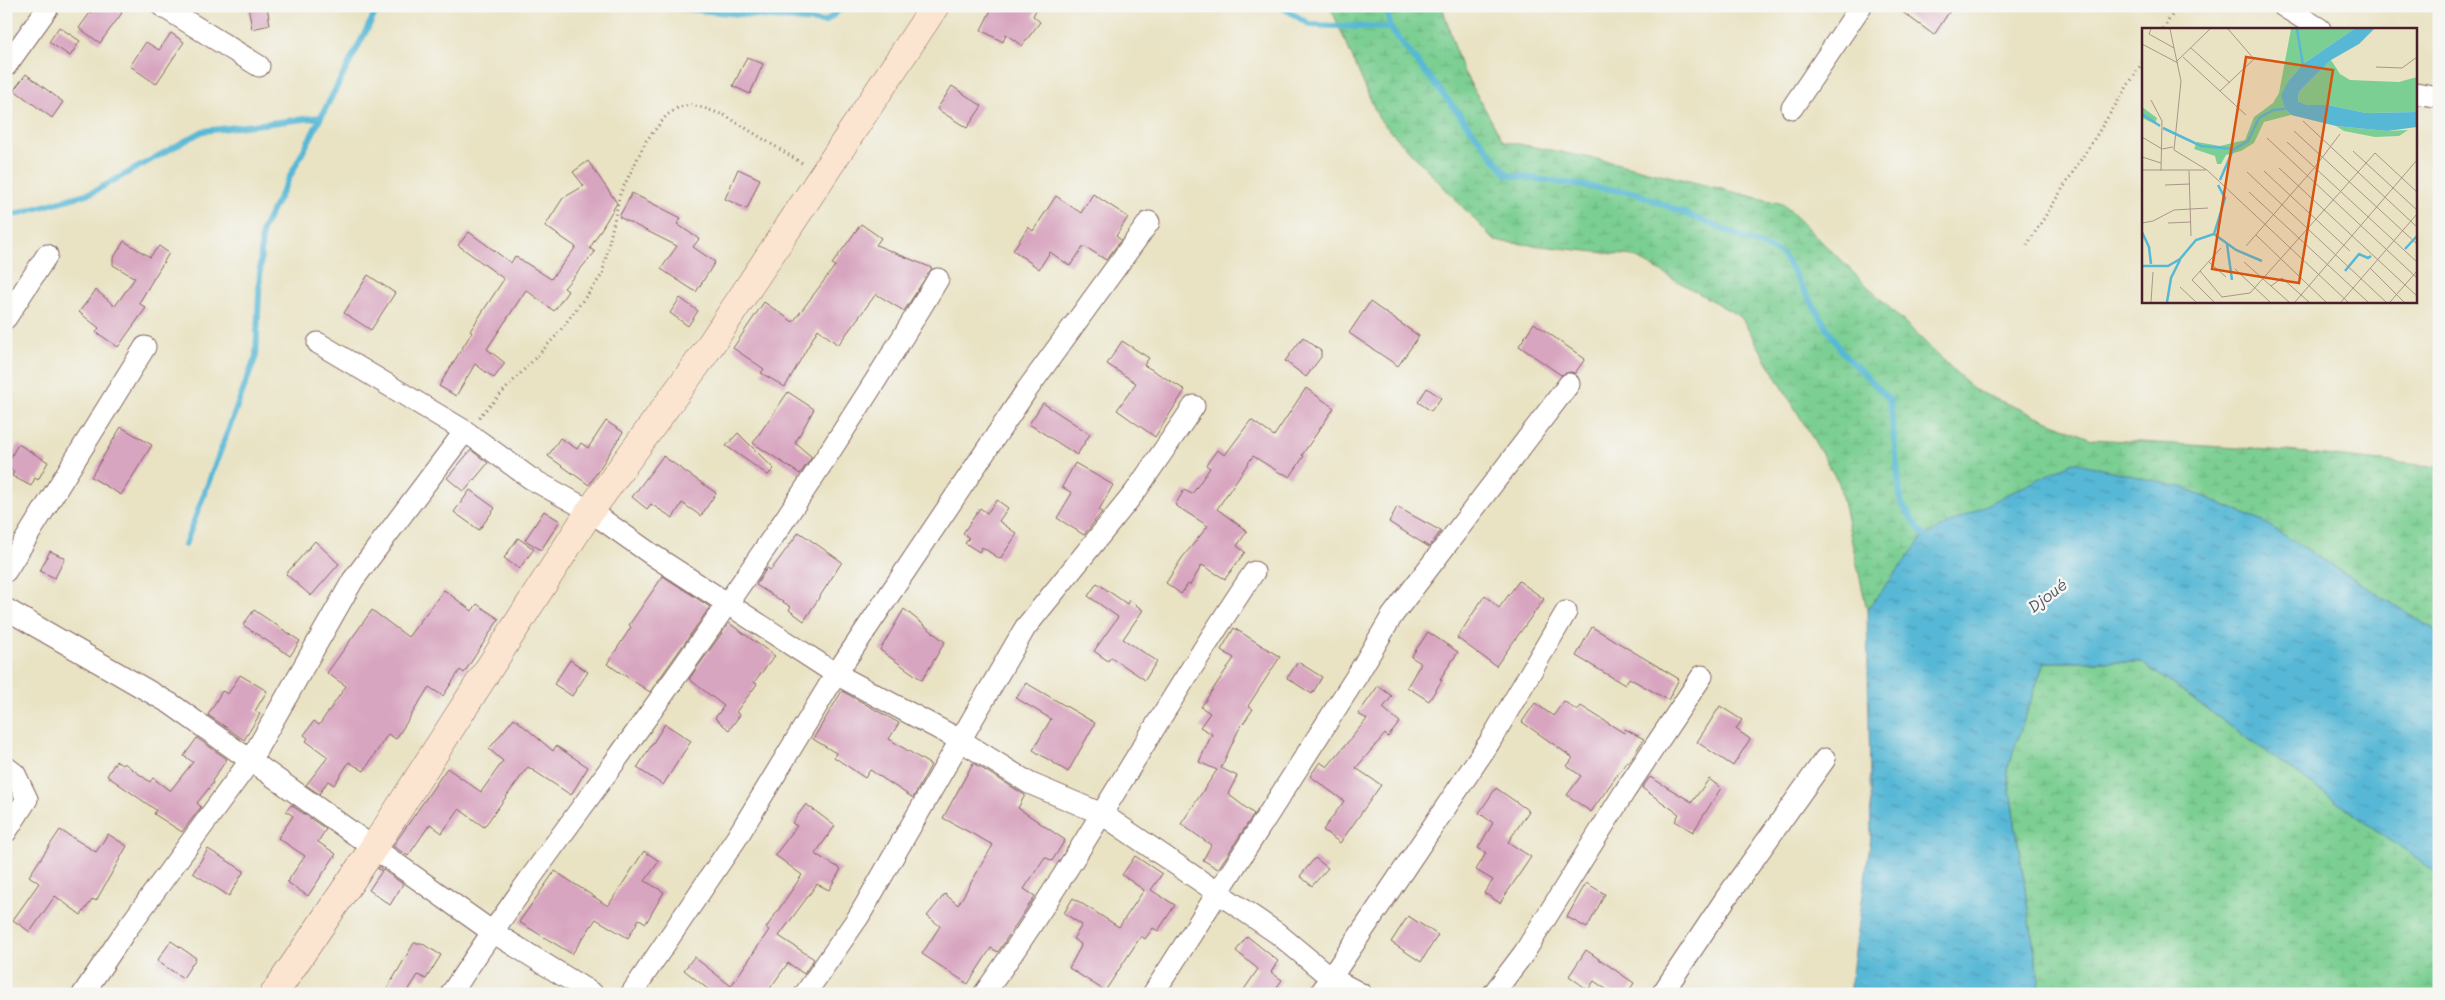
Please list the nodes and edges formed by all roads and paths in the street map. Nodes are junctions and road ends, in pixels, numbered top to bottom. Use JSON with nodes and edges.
{"nodes":[{"id":1,"x":48,"y":6,"type":"edge"},
{"id":2,"x":162,"y":6,"type":"edge"},
{"id":3,"x":935,"y":6,"type":"edge"},
{"id":4,"x":1861,"y":6,"type":"edge"},
{"id":5,"x":2178,"y":6,"type":"edge"},
{"id":6,"x":2283,"y":6,"type":"edge"},
{"id":7,"x":2164,"y":28,"type":"edge"},
{"id":8,"x":2318,"y":28,"type":"edge"},
{"id":9,"x":2142,"y":63,"type":"edge"},
{"id":10,"x":6,"y":66,"type":"edge"},
{"id":11,"x":259,"y":66,"type":"dead end"},
{"id":12,"x":2418,"y":93,"type":"edge"},
{"id":13,"x":2439,"y":97,"type":"edge"},
{"id":14,"x":1792,"y":108,"type":"dead end"},
{"id":15,"x":822,"y":175,"type":"junction"},
{"id":16,"x":1149,"y":222,"type":"dead end"},
{"id":17,"x":2027,"y":245,"type":"dead end"},
{"id":18,"x":47,"y":255,"type":"dead end"},
{"id":19,"x":938,"y":279,"type":"dead end"},
{"id":20,"x":6,"y":318,"type":"edge"},
{"id":21,"x":318,"y":343,"type":"dead end"},
{"id":22,"x":144,"y":347,"type":"dead end"},
{"id":23,"x":1569,"y":384,"type":"dead end"},
{"id":24,"x":1194,"y":406,"type":"dead end"},
{"id":25,"x":465,"y":432,"type":"junction"},
{"id":26,"x":590,"y":511,"type":"junction"},
{"id":27,"x":6,"y":571,"type":"edge"},
{"id":28,"x":1254,"y":572,"type":"dead end"},
{"id":29,"x":728,"y":602,"type":"junction"},
{"id":30,"x":6,"y":609,"type":"edge"},
{"id":31,"x":1566,"y":612,"type":"dead end"},
{"id":32,"x":836,"y":674,"type":"junction"},
{"id":33,"x":1702,"y":676,"type":"dead end"},
{"id":34,"x":960,"y":740,"type":"junction"},
{"id":35,"x":1824,"y":759,"type":"dead end"},
{"id":36,"x":250,"y":761,"type":"junction"},
{"id":37,"x":6,"y":767,"type":"edge"},
{"id":38,"x":1102,"y":814,"type":"junction"},
{"id":39,"x":6,"y":832,"type":"edge"},
{"id":40,"x":374,"y":847,"type":"junction"},
{"id":41,"x":1219,"y":892,"type":"junction"},
{"id":42,"x":491,"y":931,"type":"junction"},
{"id":43,"x":1326,"y":986,"type":"edge"},
{"id":44,"x":84,"y":994,"type":"edge"},
{"id":45,"x":274,"y":994,"type":"edge"},
{"id":46,"x":450,"y":994,"type":"edge"},
{"id":47,"x":593,"y":994,"type":"edge"},
{"id":48,"x":632,"y":994,"type":"edge"},
{"id":49,"x":805,"y":994,"type":"edge"},
{"id":50,"x":984,"y":994,"type":"edge"},
{"id":51,"x":1153,"y":994,"type":"edge"},
{"id":52,"x":1361,"y":994,"type":"edge"},
{"id":53,"x":1493,"y":994,"type":"edge"},
{"id":54,"x":1662,"y":994,"type":"edge"}],
"edges":[{"from":1,"to":10,"type":"street"},
{"from":2,"to":11,"type":"street"},
{"from":3,"to":15,"type":"street"},
{"from":4,"to":14,"type":"street"},
{"from":5,"to":7,"type":"path"},
{"from":6,"to":8,"type":"street"},
{"from":9,"to":17,"type":"path"},
{"from":12,"to":13,"type":"street"},
{"from":15,"to":25,"type":"path"},
{"from":15,"to":26,"type":"street"},
{"from":16,"to":32,"type":"street"},
{"from":18,"to":20,"type":"street"},
{"from":19,"to":29,"type":"street"},
{"from":21,"to":25,"type":"street"},
{"from":22,"to":27,"type":"street"},
{"from":23,"to":41,"type":"street"},
{"from":24,"to":34,"type":"street"},
{"from":25,"to":26,"type":"street"},
{"from":25,"to":36,"type":"street"},
{"from":26,"to":29,"type":"street"},
{"from":26,"to":40,"type":"street"},
{"from":28,"to":38,"type":"street"},
{"from":29,"to":32,"type":"street"},
{"from":29,"to":42,"type":"street"},
{"from":30,"to":36,"type":"street"},
{"from":31,"to":43,"type":"street"},
{"from":32,"to":34,"type":"street"},
{"from":32,"to":48,"type":"street"},
{"from":33,"to":53,"type":"street"},
{"from":34,"to":38,"type":"street"},
{"from":34,"to":49,"type":"street"},
{"from":35,"to":54,"type":"street"},
{"from":36,"to":40,"type":"street"},
{"from":36,"to":44,"type":"street"},
{"from":37,"to":39,"type":"street"},
{"from":38,"to":41,"type":"street"},
{"from":38,"to":50,"type":"street"},
{"from":40,"to":42,"type":"street"},
{"from":40,"to":45,"type":"street"},
{"from":41,"to":43,"type":"street"},
{"from":41,"to":51,"type":"street"},
{"from":42,"to":46,"type":"street"},
{"from":42,"to":47,"type":"street"},
{"from":43,"to":52,"type":"street"}]}
